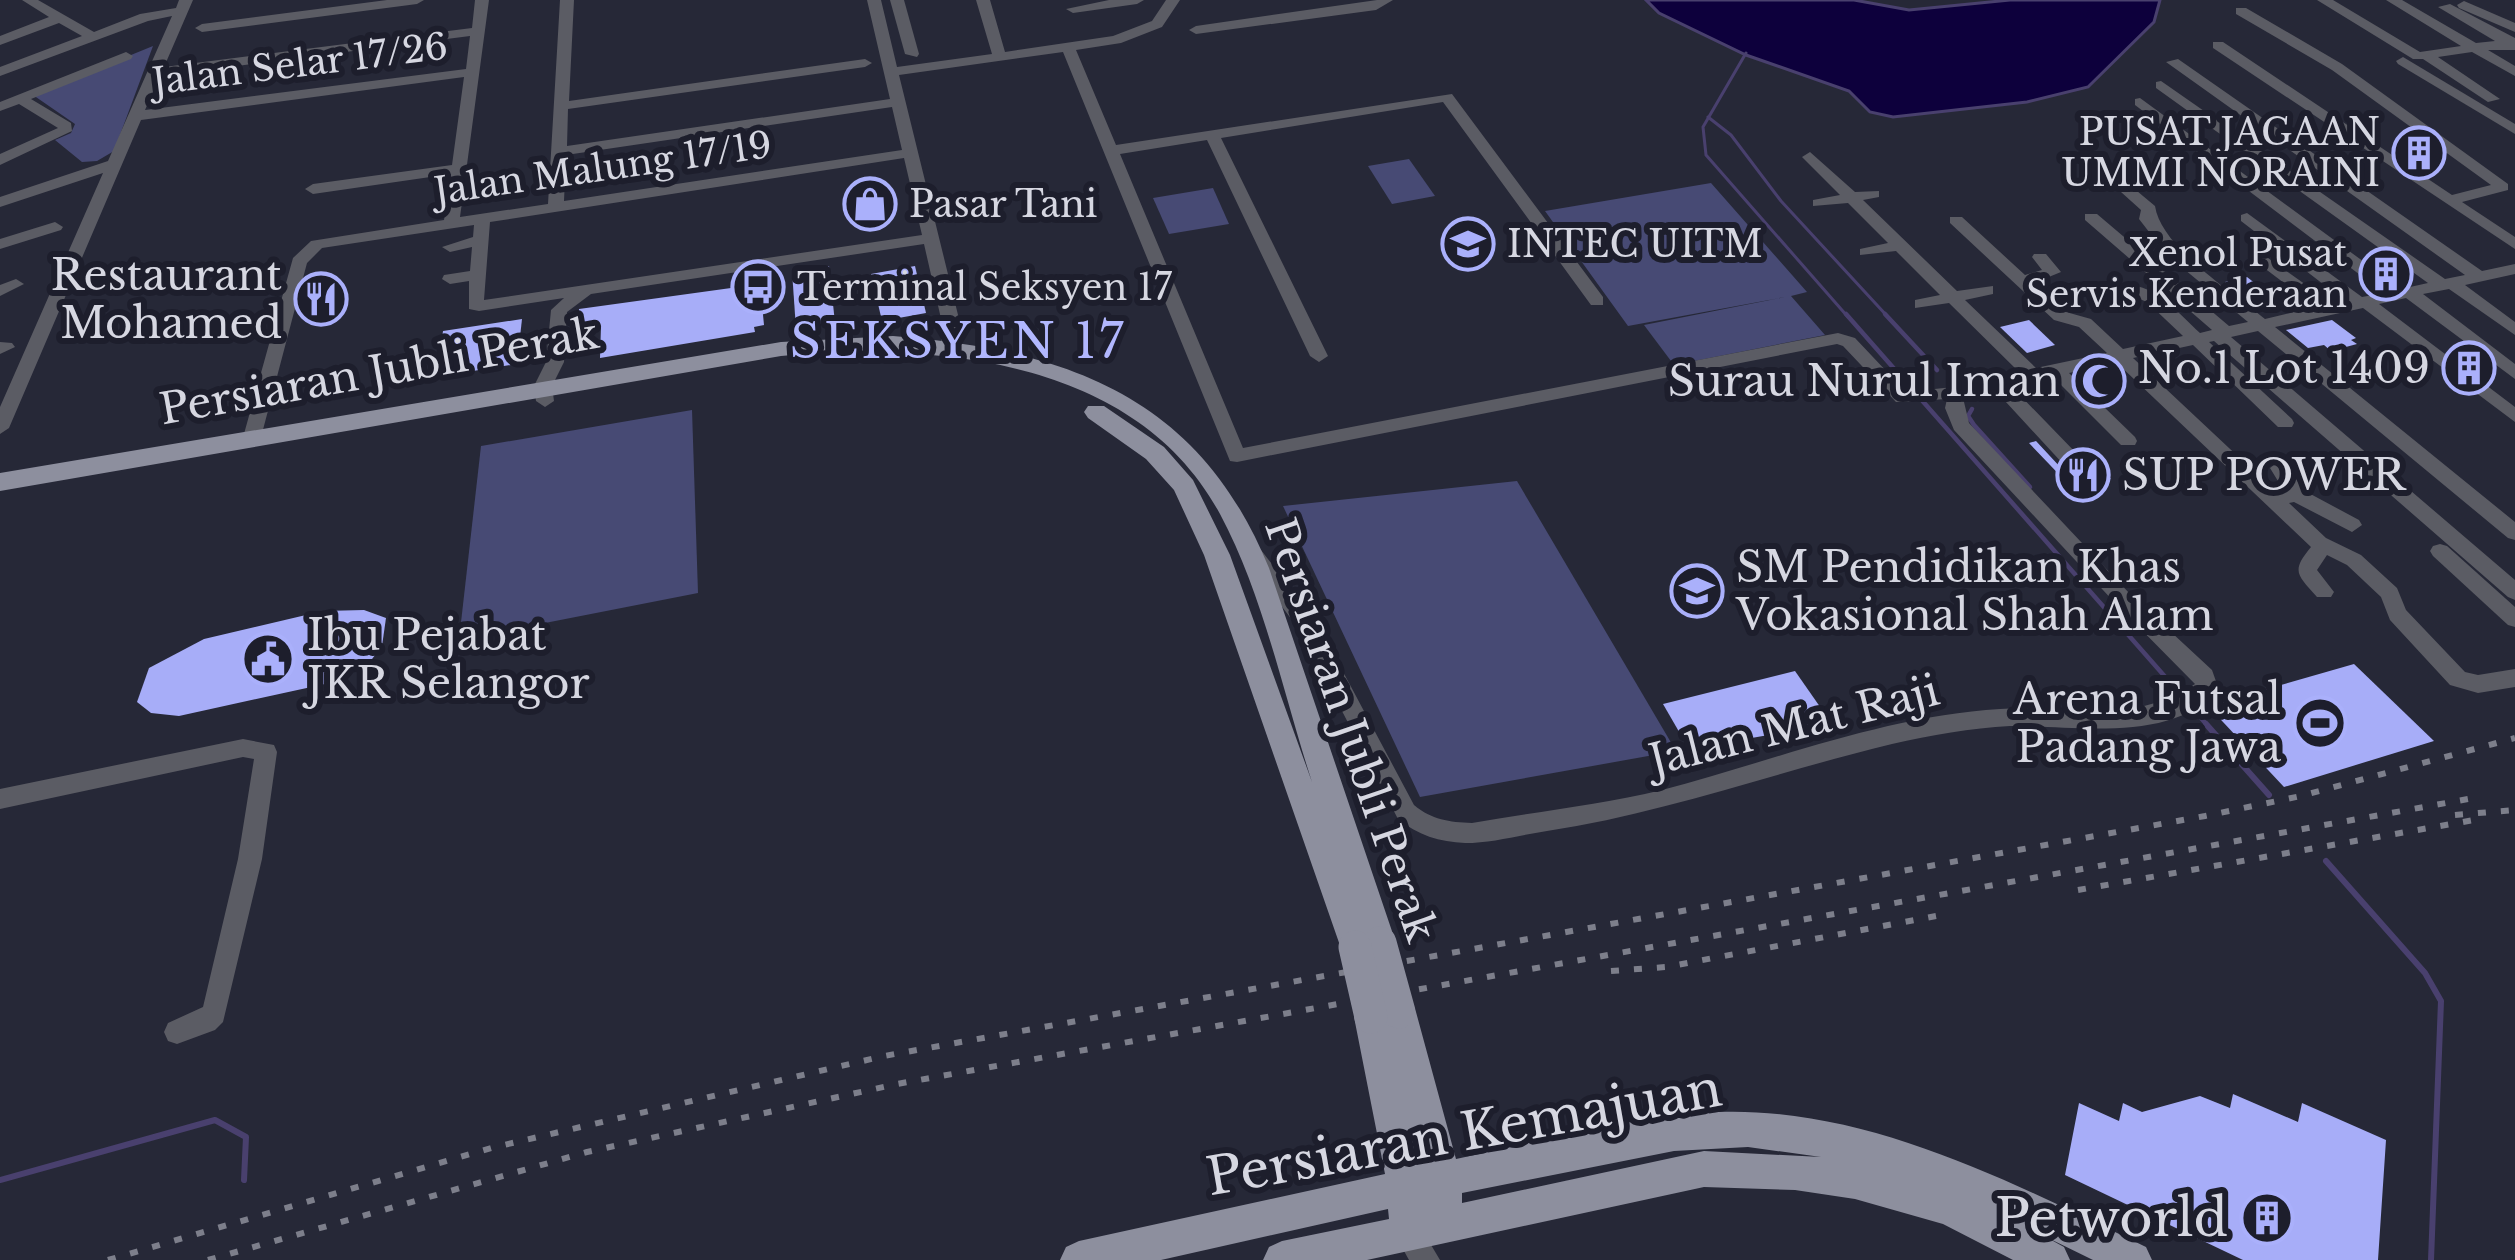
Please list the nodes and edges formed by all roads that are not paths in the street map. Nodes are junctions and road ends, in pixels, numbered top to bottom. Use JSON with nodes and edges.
{"nodes":[{"id":1,"x":417,"y":0,"type":"edge"},
{"id":2,"x":482,"y":0,"type":"edge"},
{"id":3,"x":567,"y":0,"type":"edge"},
{"id":4,"x":874,"y":0,"type":"edge"},
{"id":5,"x":897,"y":0,"type":"edge"},
{"id":6,"x":983,"y":0,"type":"edge"},
{"id":7,"x":1137,"y":0,"type":"edge"},
{"id":8,"x":1173,"y":0,"type":"edge"},
{"id":9,"x":2324,"y":0,"type":"edge"},
{"id":10,"x":2393,"y":0,"type":"edge"},
{"id":11,"x":399,"y":1,"type":"edge"},
{"id":12,"x":1386,"y":1,"type":"edge"},
{"id":13,"x":39,"y":2,"type":"edge"},
{"id":14,"x":1071,"y":4,"type":"edge"},
{"id":15,"x":2464,"y":5,"type":"dead end"},
{"id":16,"x":183,"y":6,"type":"edge"},
{"id":17,"x":1319,"y":6,"type":"edge"},
{"id":18,"x":2445,"y":7,"type":"dead end"},
{"id":19,"x":2241,"y":11,"type":"dead end"},
{"id":20,"x":60,"y":18,"type":"junction"},
{"id":21,"x":202,"y":28,"type":"dead end"},
{"id":22,"x":1082,"y":30,"type":"dead end"},
{"id":23,"x":1196,"y":30,"type":"dead end"},
{"id":24,"x":476,"y":31,"type":"junction"},
{"id":25,"x":91,"y":36,"type":"junction"},
{"id":26,"x":2514,"y":40,"type":"edge"},
{"id":27,"x":0,"y":41,"type":"edge"},
{"id":28,"x":2218,"y":45,"type":"dead end"},
{"id":29,"x":1069,"y":49,"type":"junction"},
{"id":30,"x":2476,"y":49,"type":"junction"},
{"id":31,"x":912,"y":54,"type":"dead end"},
{"id":32,"x":126,"y":56,"type":"dead end"},
{"id":33,"x":2428,"y":57,"type":"junction"},
{"id":34,"x":1000,"y":58,"type":"junction"},
{"id":35,"x":2403,"y":61,"type":"dead end"},
{"id":36,"x":865,"y":62,"type":"dead end"},
{"id":37,"x":2173,"y":62,"type":"dead end"},
{"id":38,"x":0,"y":72,"type":"edge"},
{"id":39,"x":472,"y":72,"type":"junction"},
{"id":40,"x":891,"y":72,"type":"junction"},
{"id":41,"x":2515,"y":72,"type":"edge"},
{"id":42,"x":153,"y":73,"type":"junction"},
{"id":43,"x":2161,"y":85,"type":"dead end"},
{"id":44,"x":20,"y":99,"type":"junction"},
{"id":45,"x":898,"y":102,"type":"junction"},
{"id":46,"x":2140,"y":102,"type":"dead end"},
{"id":47,"x":561,"y":106,"type":"junction"},
{"id":48,"x":0,"y":107,"type":"edge"},
{"id":49,"x":2515,"y":113,"type":"edge"},
{"id":50,"x":136,"y":116,"type":"junction"},
{"id":51,"x":2515,"y":130,"type":"edge"},
{"id":52,"x":1212,"y":135,"type":"junction"},
{"id":53,"x":1110,"y":151,"type":"junction"},
{"id":54,"x":558,"y":152,"type":"junction"},
{"id":55,"x":910,"y":153,"type":"junction"},
{"id":56,"x":1810,"y":157,"type":"dead end"},
{"id":57,"x":0,"y":160,"type":"edge"},
{"id":58,"x":116,"y":164,"type":"junction"},
{"id":59,"x":456,"y":170,"type":"junction"},
{"id":60,"x":2106,"y":182,"type":"dead end"},
{"id":61,"x":313,"y":189,"type":"dead end"},
{"id":62,"x":1874,"y":194,"type":"dead end"},
{"id":63,"x":1851,"y":198,"type":"junction"},
{"id":64,"x":2449,"y":200,"type":"junction"},
{"id":65,"x":0,"y":202,"type":"edge"},
{"id":66,"x":1820,"y":203,"type":"dead end"},
{"id":67,"x":556,"y":206,"type":"junction"},
{"id":68,"x":2091,"y":217,"type":"dead end"},
{"id":69,"x":2246,"y":218,"type":"dead end"},
{"id":70,"x":452,"y":220,"type":"junction"},
{"id":71,"x":1956,"y":220,"type":"dead end"},
{"id":72,"x":55,"y":227,"type":"dead end"},
{"id":73,"x":482,"y":231,"type":"junction"},
{"id":74,"x":931,"y":238,"type":"junction"},
{"id":75,"x":0,"y":244,"type":"edge"},
{"id":76,"x":2515,"y":244,"type":"edge"},
{"id":77,"x":1899,"y":245,"type":"junction"},
{"id":78,"x":450,"y":247,"type":"dead end"},
{"id":79,"x":1866,"y":252,"type":"dead end"},
{"id":80,"x":2040,"y":257,"type":"dead end"},
{"id":81,"x":2261,"y":258,"type":"dead end"},
{"id":82,"x":2515,"y":269,"type":"edge"},
{"id":83,"x":478,"y":275,"type":"junction"},
{"id":84,"x":2480,"y":277,"type":"junction"},
{"id":85,"x":451,"y":279,"type":"dead end"},
{"id":86,"x":2022,"y":281,"type":"junction"},
{"id":87,"x":2447,"y":284,"type":"junction"},
{"id":88,"x":590,"y":289,"type":"junction"},
{"id":89,"x":2131,"y":289,"type":"dead end"},
{"id":90,"x":1987,"y":290,"type":"dead end"},
{"id":91,"x":2404,"y":294,"type":"junction"},
{"id":92,"x":1953,"y":298,"type":"junction"},
{"id":93,"x":515,"y":301,"type":"junction"},
{"id":94,"x":1597,"y":302,"type":"dead end"},
{"id":95,"x":2364,"y":303,"type":"junction"},
{"id":96,"x":1921,"y":304,"type":"dead end"},
{"id":97,"x":559,"y":310,"type":"junction"},
{"id":98,"x":2331,"y":310,"type":"junction"},
{"id":99,"x":2266,"y":325,"type":"junction"},
{"id":100,"x":2515,"y":330,"type":"edge"},
{"id":101,"x":2214,"y":336,"type":"junction"},
{"id":102,"x":964,"y":346,"type":"junction"},
{"id":103,"x":1319,"y":356,"type":"dead end"},
{"id":104,"x":2117,"y":356,"type":"junction"},
{"id":105,"x":555,"y":362,"type":"junction"},
{"id":106,"x":2055,"y":369,"type":"junction"},
{"id":107,"x":2515,"y":373,"type":"edge"},
{"id":108,"x":2032,"y":375,"type":"junction"},
{"id":109,"x":573,"y":381,"type":"junction"},
{"id":110,"x":1997,"y":382,"type":"junction"},
{"id":111,"x":1962,"y":392,"type":"junction"},
{"id":112,"x":544,"y":393,"type":"junction"},
{"id":113,"x":2515,"y":416,"type":"edge"},
{"id":114,"x":2285,"y":423,"type":"dead end"},
{"id":115,"x":0,"y":428,"type":"edge"},
{"id":116,"x":251,"y":441,"type":"junction"},
{"id":117,"x":2128,"y":441,"type":"dead end"},
{"id":118,"x":2072,"y":460,"type":"dead end"},
{"id":119,"x":2278,"y":468,"type":"dead end"},
{"id":120,"x":4,"y":483,"type":"edge"},
{"id":121,"x":2296,"y":495,"type":"junction"},
{"id":122,"x":2271,"y":502,"type":"junction"},
{"id":123,"x":2352,"y":525,"type":"dead end"},
{"id":124,"x":1238,"y":532,"type":"junction"},
{"id":125,"x":2515,"y":533,"type":"edge"},
{"id":126,"x":2323,"y":546,"type":"junction"},
{"id":127,"x":2440,"y":551,"type":"dead end"},
{"id":128,"x":1217,"y":555,"type":"junction"},
{"id":129,"x":2324,"y":592,"type":"dead end"},
{"id":130,"x":2515,"y":592,"type":"edge"},
{"id":131,"x":2515,"y":619,"type":"edge"},
{"id":132,"x":1274,"y":625,"type":"junction"},
{"id":133,"x":1309,"y":627,"type":"junction"},
{"id":134,"x":2515,"y":678,"type":"edge"},
{"id":135,"x":0,"y":799,"type":"edge"},
{"id":136,"x":1367,"y":945,"type":"junction"},
{"id":137,"x":1385,"y":1014,"type":"junction"},
{"id":138,"x":177,"y":1032,"type":"dead end"},
{"id":139,"x":1443,"y":1178,"type":"junction"},
{"id":140,"x":1405,"y":1187,"type":"junction"},
{"id":141,"x":1426,"y":1243,"type":"edge"},
{"id":142,"x":1079,"y":1260,"type":"edge"},
{"id":143,"x":1282,"y":1260,"type":"edge"},
{"id":144,"x":2051,"y":1260,"type":"edge"},
{"id":145,"x":2133,"y":1260,"type":"edge"}],
"edges":[{"from":1,"to":11,"type":"street"},
{"from":2,"to":24,"type":"street"},
{"from":3,"to":47,"type":"street"},
{"from":4,"to":40,"type":"street"},
{"from":5,"to":31,"type":"street"},
{"from":6,"to":34,"type":"street"},
{"from":7,"to":14,"type":"street"},
{"from":8,"to":29,"type":"street"},
{"from":9,"to":33,"type":"street"},
{"from":10,"to":30,"type":"street"},
{"from":11,"to":21,"type":"street"},
{"from":12,"to":17,"type":"street"},
{"from":13,"to":20,"type":"street"},
{"from":14,"to":22,"type":"street"},
{"from":15,"to":26,"type":"street"},
{"from":16,"to":25,"type":"street"},
{"from":16,"to":42,"type":"street"},
{"from":17,"to":23,"type":"street"},
{"from":18,"to":26,"type":"street"},
{"from":19,"to":64,"type":"street"},
{"from":20,"to":25,"type":"street"},
{"from":20,"to":27,"type":"street"},
{"from":24,"to":39,"type":"street"},
{"from":24,"to":42,"type":"street"},
{"from":25,"to":38,"type":"street"},
{"from":26,"to":30,"type":"street"},
{"from":28,"to":64,"type":"street"},
{"from":29,"to":34,"type":"street"},
{"from":29,"to":53,"type":"street"},
{"from":30,"to":33,"type":"street"},
{"from":30,"to":41,"type":"street"},
{"from":32,"to":44,"type":"street"},
{"from":33,"to":49,"type":"street"},
{"from":34,"to":40,"type":"street"},
{"from":35,"to":51,"type":"street"},
{"from":36,"to":47,"type":"street"},
{"from":37,"to":84,"type":"street"},
{"from":39,"to":50,"type":"street","name":"Jalan Selar 17/26"},
{"from":39,"to":59,"type":"street"},
{"from":40,"to":45,"type":"street"},
{"from":42,"to":50,"type":"street"},
{"from":43,"to":87,"type":"street"},
{"from":44,"to":48,"type":"street"},
{"from":44,"to":57,"type":"street"},
{"from":45,"to":54,"type":"street"},
{"from":45,"to":55,"type":"street"},
{"from":46,"to":91,"type":"street"},
{"from":47,"to":54,"type":"street"},
{"from":50,"to":58,"type":"street"},
{"from":52,"to":53,"type":"street"},
{"from":52,"to":94,"type":"street"},
{"from":52,"to":103,"type":"street"},
{"from":53,"to":111,"type":"street"},
{"from":54,"to":67,"type":"street"},
{"from":55,"to":67,"type":"street","name":"Jalan Malung 17/19"},
{"from":55,"to":74,"type":"street"},
{"from":56,"to":63,"type":"street"},
{"from":58,"to":65,"type":"street"},
{"from":58,"to":115,"type":"street"},
{"from":59,"to":61,"type":"street"},
{"from":59,"to":70,"type":"street"},
{"from":60,"to":99,"type":"street"},
{"from":62,"to":63,"type":"street"},
{"from":63,"to":66,"type":"street"},
{"from":63,"to":77,"type":"street"},
{"from":64,"to":76,"type":"street"},
{"from":67,"to":73,"type":"street","name":"Jalan Malung 17/19"},
{"from":68,"to":101,"type":"street"},
{"from":69,"to":95,"type":"street"},
{"from":70,"to":73,"type":"street","name":"Jalan Malung 17/19"},
{"from":70,"to":116,"type":"street","name":"Jalan Malung 17/19"},
{"from":71,"to":86,"type":"street"},
{"from":72,"to":75,"type":"street"},
{"from":73,"to":78,"type":"street"},
{"from":73,"to":83,"type":"street"},
{"from":74,"to":88,"type":"street"},
{"from":74,"to":102,"type":"street"},
{"from":77,"to":79,"type":"street"},
{"from":77,"to":92,"type":"street"},
{"from":80,"to":86,"type":"street"},
{"from":81,"to":98,"type":"street"},
{"from":82,"to":84,"type":"street"},
{"from":83,"to":85,"type":"street"},
{"from":83,"to":93,"type":"street"},
{"from":84,"to":87,"type":"street"},
{"from":86,"to":104,"type":"street"},
{"from":87,"to":91,"type":"street"},
{"from":87,"to":100,"type":"street"},
{"from":88,"to":93,"type":"street"},
{"from":88,"to":97,"type":"street"},
{"from":89,"to":101,"type":"street"},
{"from":90,"to":92,"type":"street"},
{"from":91,"to":95,"type":"street"},
{"from":91,"to":107,"type":"street"},
{"from":92,"to":96,"type":"street"},
{"from":92,"to":108,"type":"street"},
{"from":93,"to":97,"type":"street"},
{"from":95,"to":98,"type":"street"},
{"from":95,"to":113,"type":"street"},
{"from":97,"to":105,"type":"street"},
{"from":98,"to":99,"type":"street"},
{"from":99,"to":101,"type":"street"},
{"from":99,"to":125,"type":"street"},
{"from":101,"to":104,"type":"street"},
{"from":101,"to":114,"type":"street"},
{"from":101,"to":130,"type":"street"},
{"from":102,"to":109,"type":"main road","name":"Persiaran Jubli Perak"},
{"from":102,"to":112,"type":"main road","name":"Persiaran Jubli Perak"},
{"from":102,"to":124,"type":"main road","name":"Persiaran Jubli Perak"},
{"from":102,"to":128,"type":"main road","name":"Persiaran Jubli Perak"},
{"from":104,"to":106,"type":"street"},
{"from":104,"to":122,"type":"street"},
{"from":105,"to":109,"type":"street"},
{"from":105,"to":112,"type":"street"},
{"from":106,"to":108,"type":"street"},
{"from":106,"to":117,"type":"street"},
{"from":108,"to":110,"type":"street"},
{"from":109,"to":112,"type":"main road","name":"Persiaran Jubli Perak"},
{"from":110,"to":111,"type":"street"},
{"from":110,"to":118,"type":"street"},
{"from":111,"to":133,"type":"street","name":"Jalan Mat Raji"},
{"from":112,"to":116,"type":"main road","name":"Persiaran Jubli Perak"},
{"from":112,"to":120,"type":"main road","name":"Persiaran Jubli Perak"},
{"from":116,"to":120,"type":"main road","name":"Persiaran Jubli Perak"},
{"from":119,"to":121,"type":"street"},
{"from":121,"to":122,"type":"street"},
{"from":121,"to":123,"type":"street"},
{"from":122,"to":126,"type":"street"},
{"from":124,"to":128,"type":"main road"},
{"from":124,"to":132,"type":"main road","name":"Persiaran Jubli Perak"},
{"from":124,"to":133,"type":"street","name":"Jalan Mat Raji"},
{"from":126,"to":129,"type":"street"},
{"from":126,"to":134,"type":"street"},
{"from":127,"to":131,"type":"street"},
{"from":128,"to":136,"type":"main road","name":"Persiaran Jubli Perak"},
{"from":132,"to":133,"type":"street"},
{"from":132,"to":136,"type":"main road","name":"Persiaran Jubli Perak"},
{"from":135,"to":138,"type":"street"},
{"from":136,"to":137,"type":"main road","name":"Persiaran Jubli Perak","bridge":true},
{"from":137,"to":139,"type":"main road","name":"Persiaran Jubli Perak"},
{"from":137,"to":140,"type":"main road","name":"Persiaran Jubli Perak"},
{"from":139,"to":140,"type":"main road","name":"Persiaran Kemajuan"},
{"from":139,"to":141,"type":"main road","name":"Persiaran Jubli Perak"},
{"from":139,"to":145,"type":"main road","name":"Persiaran Kemajuan"},
{"from":140,"to":141,"type":"main road","name":"Persiaran Jubli Perak"},
{"from":140,"to":142,"type":"main road","name":"Persiaran Kemajuan"},
{"from":141,"to":143,"type":"main road","name":"Persiaran Kemajuan"},
{"from":141,"to":144,"type":"main road","name":"Persiaran Kemajuan"}]}
